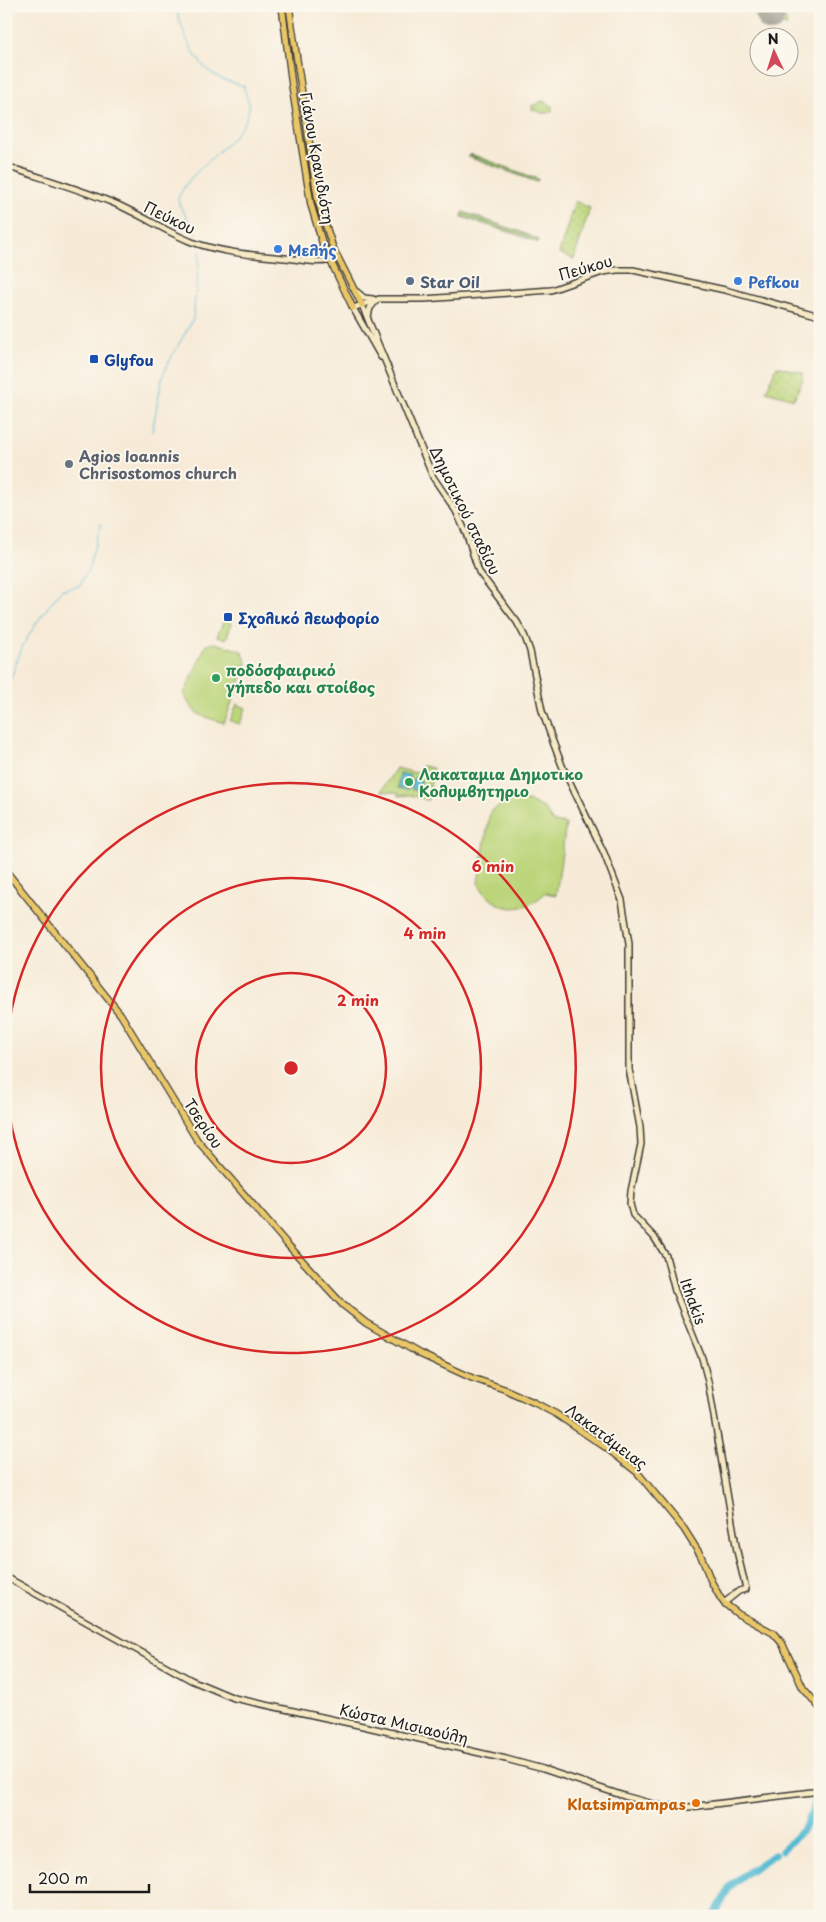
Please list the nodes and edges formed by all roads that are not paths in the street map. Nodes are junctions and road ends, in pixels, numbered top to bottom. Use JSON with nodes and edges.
{"nodes":[{"id":1,"x":282,"y":6,"type":"edge"},
{"id":2,"x":289,"y":6,"type":"edge"},
{"id":3,"x":6,"y":166,"type":"edge"},
{"id":4,"x":323,"y":245,"type":"junction"},
{"id":5,"x":338,"y":258,"type":"junction"},
{"id":6,"x":297,"y":259,"type":"junction"},
{"id":7,"x":330,"y":261,"type":"junction"},
{"id":8,"x":354,"y":289,"type":"junction"},
{"id":9,"x":379,"y":300,"type":"junction"},
{"id":10,"x":362,"y":305,"type":"junction"},
{"id":11,"x":353,"y":308,"type":"junction"},
{"id":12,"x":820,"y":316,"type":"edge"},
{"id":13,"x":368,"y":318,"type":"junction"},
{"id":14,"x":386,"y":366,"type":"junction"},
{"id":15,"x":6,"y":871,"type":"edge"},
{"id":16,"x":630,"y":1031,"type":"joint"},
{"id":17,"x":420,"y":1354,"type":"joint"},
{"id":18,"x":6,"y":1577,"type":"edge"},
{"id":19,"x":722,"y":1601,"type":"junction"},
{"id":20,"x":820,"y":1708,"type":"edge"},
{"id":21,"x":819,"y":1791,"type":"edge"}],
"edges":[{"from":1,"to":4,"type":"main road","name":"Γιάνου Κρανιδιότη"},
{"from":2,"to":5,"type":"main road","name":"Γιάνου Κρανιδιότη"},
{"from":3,"to":6,"type":"main road","name":"Πεύκου"},
{"from":4,"to":6,"type":"main road"},
{"from":4,"to":7,"type":"main road","name":"Γιάνου Κρανιδιότη"},
{"from":5,"to":7,"type":"main road"},
{"from":5,"to":8,"type":"main road","name":"Γιάνου Κρανιδιότη"},
{"from":6,"to":7,"type":"main road","name":"Πεύκου"},
{"from":7,"to":11,"type":"main road","name":"Γιάνου Κρανιδιότη"},
{"from":8,"to":9,"type":"main road"},
{"from":8,"to":10,"type":"main road","name":"Γιάνου Κρανιδιότη"},
{"from":9,"to":10,"type":"main road","name":"Πεύκου"},
{"from":9,"to":12,"type":"main road","name":"Πεύκου"},
{"from":9,"to":13,"type":"main road"},
{"from":10,"to":11,"type":"main road","name":"Πεύκου"},
{"from":10,"to":13,"type":"main road"},
{"from":11,"to":14,"type":"main road"},
{"from":13,"to":14,"type":"main road"},
{"from":14,"to":16,"type":"main road","name":"Δημοτικού σταδίου"},
{"from":15,"to":17,"type":"main road","name":"Τσερίου"},
{"from":16,"to":19,"type":"main road","name":"Ithakis"},
{"from":17,"to":19,"type":"main road","name":"Λακατάμειας"},
{"from":18,"to":21,"type":"main road","name":"Κώστα Μισιαούλη"},
{"from":19,"to":20,"type":"main road"}]}
